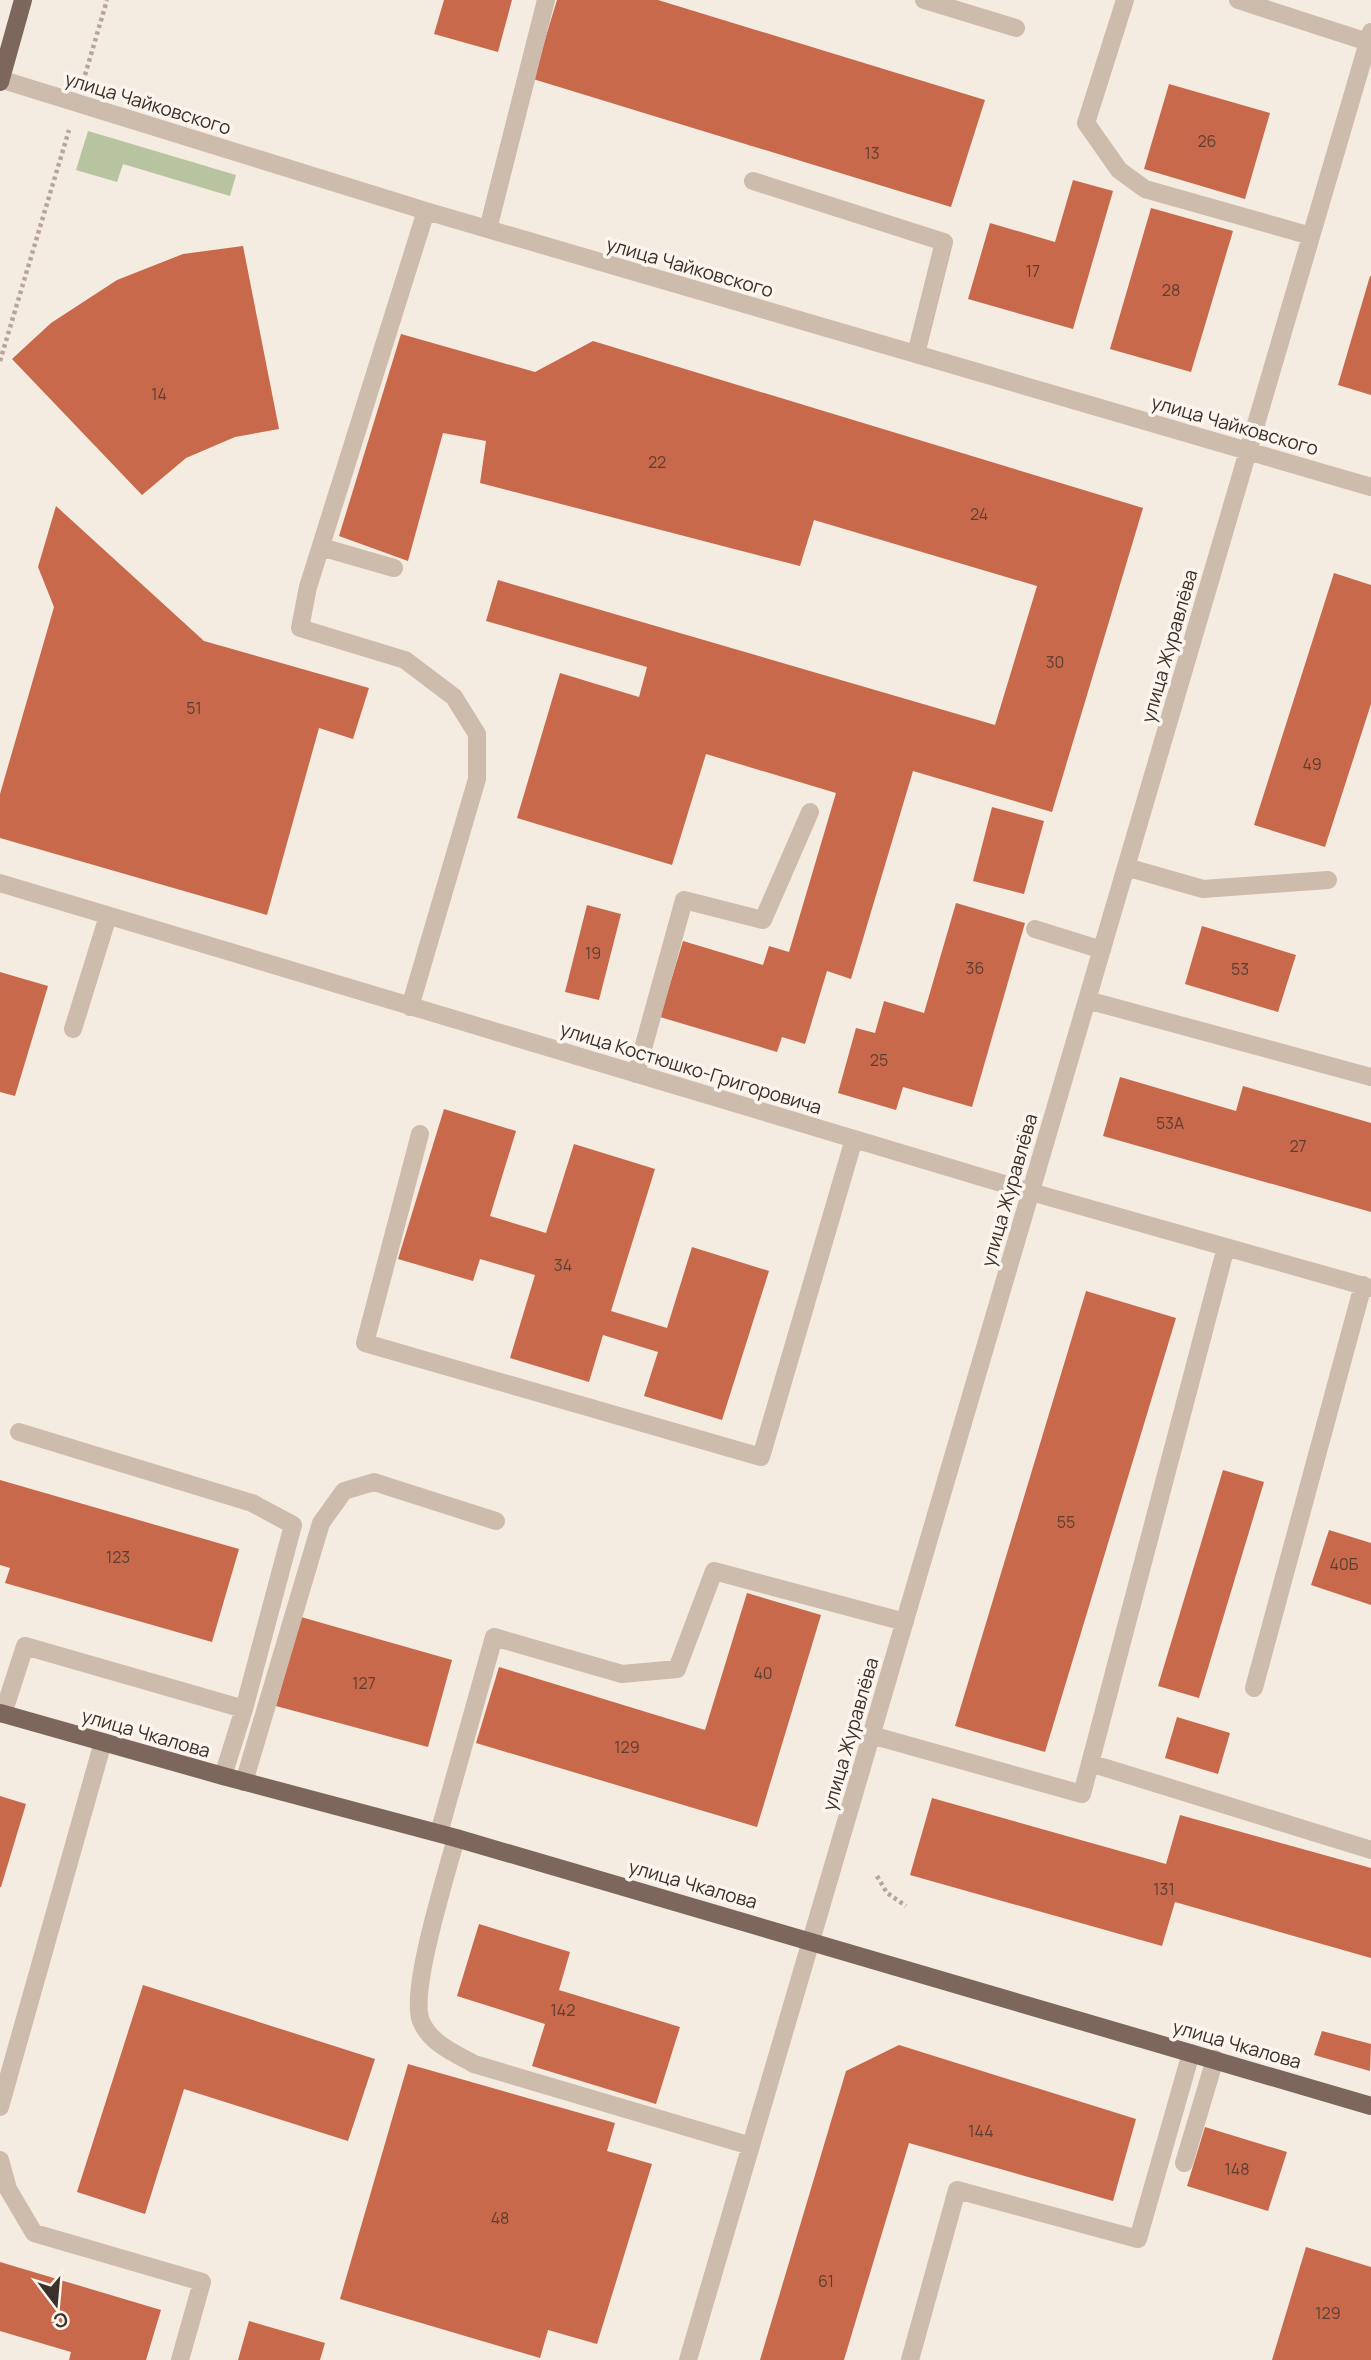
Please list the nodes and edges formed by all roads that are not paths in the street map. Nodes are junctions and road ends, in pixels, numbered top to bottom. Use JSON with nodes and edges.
{"nodes":[{"id":1,"x":23,"y":0,"type":"edge"},
{"id":2,"x":546,"y":0,"type":"edge"},
{"id":3,"x":924,"y":0,"type":"edge"},
{"id":4,"x":1125,"y":0,"type":"edge"},
{"id":5,"x":1238,"y":0,"type":"edge"},
{"id":6,"x":1016,"y":28,"type":"dead end"},
{"id":7,"x":1370,"y":37,"type":"edge"},
{"id":8,"x":0,"y":80,"type":"edge"},
{"id":9,"x":753,"y":181,"type":"dead end"},
{"id":10,"x":426,"y":211,"type":"junction"},
{"id":11,"x":488,"y":229,"type":"junction"},
{"id":12,"x":1311,"y":236,"type":"junction"},
{"id":13,"x":916,"y":354,"type":"junction"},
{"id":14,"x":1248,"y":450,"type":"junction"},
{"id":15,"x":1371,"y":487,"type":"edge"},
{"id":16,"x":321,"y":547,"type":"junction"},
{"id":17,"x":394,"y":568,"type":"dead end"},
{"id":18,"x":810,"y":812,"type":"dead end"},
{"id":19,"x":1126,"y":867,"type":"junction"},
{"id":20,"x":1328,"y":880,"type":"dead end"},
{"id":21,"x":0,"y":883,"type":"edge"},
{"id":22,"x":108,"y":916,"type":"junction"},
{"id":23,"x":1035,"y":929,"type":"dead end"},
{"id":24,"x":1102,"y":950,"type":"junction"},
{"id":25,"x":1087,"y":1000,"type":"junction"},
{"id":26,"x":410,"y":1007,"type":"junction"},
{"id":27,"x":72,"y":1029,"type":"dead end"},
{"id":28,"x":636,"y":1074,"type":"junction"},
{"id":29,"x":1371,"y":1077,"type":"edge"},
{"id":30,"x":420,"y":1134,"type":"dead end"},
{"id":31,"x":854,"y":1139,"type":"junction"},
{"id":32,"x":1031,"y":1192,"type":"junction"},
{"id":33,"x":1226,"y":1247,"type":"junction"},
{"id":34,"x":1367,"y":1287,"type":"edge"},
{"id":35,"x":19,"y":1432,"type":"dead end"},
{"id":36,"x":496,"y":1521,"type":"dead end"},
{"id":37,"x":905,"y":1622,"type":"junction"},
{"id":38,"x":1254,"y":1688,"type":"dead end"},
{"id":39,"x":244,"y":1709,"type":"junction"},
{"id":40,"x":2,"y":1714,"type":"edge"},
{"id":41,"x":871,"y":1735,"type":"junction"},
{"id":42,"x":103,"y":1742,"type":"junction"},
{"id":43,"x":1090,"y":1763,"type":"junction"},
{"id":44,"x":223,"y":1776,"type":"junction"},
{"id":45,"x":244,"y":1782,"type":"junction"},
{"id":46,"x":448,"y":1835,"type":"junction"},
{"id":47,"x":1371,"y":1850,"type":"edge"},
{"id":48,"x":811,"y":1941,"type":"junction"},
{"id":49,"x":1191,"y":2053,"type":"junction"},
{"id":50,"x":1215,"y":2059,"type":"junction"},
{"id":51,"x":1371,"y":2106,"type":"edge"},
{"id":52,"x":0,"y":2107,"type":"edge"},
{"id":53,"x":751,"y":2146,"type":"junction"},
{"id":54,"x":0,"y":2160,"type":"edge"},
{"id":55,"x":1184,"y":2163,"type":"dead end"},
{"id":56,"x":180,"y":2360,"type":"edge"},
{"id":57,"x":688,"y":2360,"type":"edge"},
{"id":58,"x":910,"y":2360,"type":"edge"}],
"edges":[{"from":1,"to":8,"type":"main road"},
{"from":2,"to":11,"type":"street"},
{"from":3,"to":6,"type":"street"},
{"from":4,"to":12,"type":"street"},
{"from":5,"to":7,"type":"street"},
{"from":7,"to":12,"type":"street","name":"улица Журавлёва"},
{"from":8,"to":10,"type":"street","name":"улица Чайковского"},
{"from":9,"to":13,"type":"street"},
{"from":10,"to":11,"type":"street","name":"улица Чайковского"},
{"from":10,"to":16,"type":"street"},
{"from":11,"to":13,"type":"street","name":"улица Чайковского"},
{"from":12,"to":14,"type":"street","name":"улица Журавлёва"},
{"from":13,"to":14,"type":"street","name":"улица Чайковского"},
{"from":14,"to":15,"type":"street","name":"улица Чайковского"},
{"from":14,"to":19,"type":"street","name":"улица Журавлёва"},
{"from":16,"to":17,"type":"street"},
{"from":16,"to":26,"type":"street"},
{"from":18,"to":28,"type":"street"},
{"from":19,"to":20,"type":"street"},
{"from":19,"to":24,"type":"street","name":"улица Журавлёва"},
{"from":21,"to":22,"type":"street","name":"улица Костюшко-Григоровича"},
{"from":22,"to":26,"type":"street","name":"улица Костюшко-Григоровича"},
{"from":22,"to":27,"type":"street"},
{"from":23,"to":24,"type":"street"},
{"from":24,"to":25,"type":"street","name":"улица Журавлёва"},
{"from":25,"to":29,"type":"street"},
{"from":25,"to":32,"type":"street","name":"улица Журавлёва"},
{"from":26,"to":28,"type":"street","name":"улица Костюшко-Григоровича"},
{"from":28,"to":31,"type":"street","name":"улица Костюшко-Григоровича"},
{"from":30,"to":31,"type":"street"},
{"from":31,"to":32,"type":"street","name":"улица Костюшко-Григоровича"},
{"from":32,"to":33,"type":"street","name":"улица Костюшко-Григоровича"},
{"from":32,"to":37,"type":"street","name":"улица Журавлёва"},
{"from":33,"to":34,"type":"street","name":"улица Костюшко-Григоровича"},
{"from":33,"to":43,"type":"street"},
{"from":34,"to":38,"type":"street"},
{"from":35,"to":39,"type":"street"},
{"from":36,"to":45,"type":"street"},
{"from":37,"to":41,"type":"street","name":"улица Журавлёва"},
{"from":37,"to":46,"type":"street"},
{"from":39,"to":40,"type":"street"},
{"from":39,"to":44,"type":"street"},
{"from":40,"to":42,"type":"main road","name":"улица Чкалова"},
{"from":41,"to":43,"type":"street"},
{"from":41,"to":48,"type":"street","name":"улица Журавлёва"},
{"from":42,"to":44,"type":"main road","name":"улица Чкалова"},
{"from":42,"to":52,"type":"street"},
{"from":43,"to":47,"type":"street"},
{"from":44,"to":45,"type":"main road","name":"улица Чкалова"},
{"from":45,"to":46,"type":"main road","name":"улица Чкалова"},
{"from":46,"to":48,"type":"main road","name":"улица Чкалова"},
{"from":46,"to":53,"type":"street"},
{"from":48,"to":49,"type":"main road","name":"улица Чкалова"},
{"from":48,"to":53,"type":"street","name":"улица Журавлёва"},
{"from":49,"to":50,"type":"main road","name":"улица Чкалова"},
{"from":49,"to":58,"type":"street"},
{"from":50,"to":51,"type":"main road","name":"улица Чкалова"},
{"from":50,"to":55,"type":"street"},
{"from":53,"to":57,"type":"street","name":"улица Журавлёва"},
{"from":54,"to":56,"type":"street"}]}
